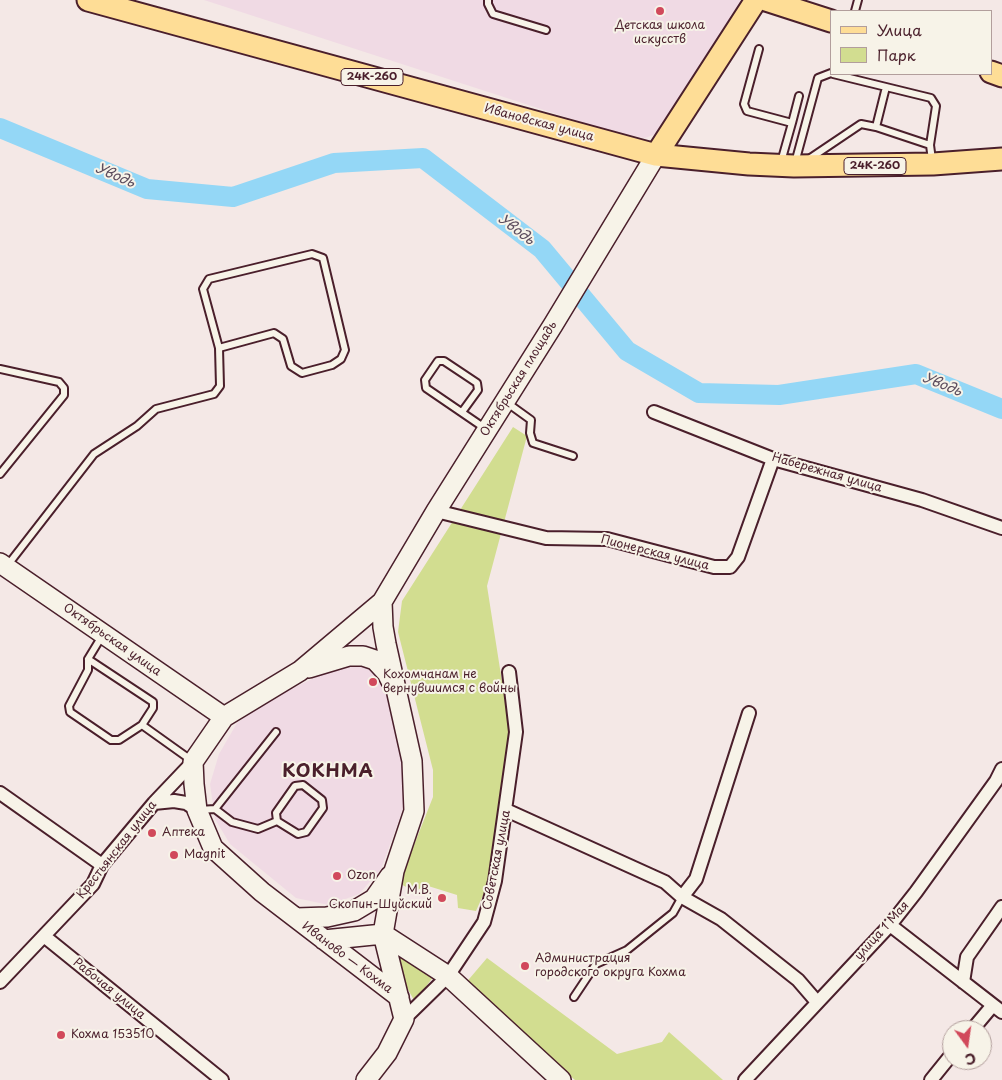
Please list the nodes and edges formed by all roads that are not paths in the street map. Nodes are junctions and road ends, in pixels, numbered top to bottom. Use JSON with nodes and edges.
{"nodes":[{"id":1,"x":88,"y":0,"type":"edge"},
{"id":2,"x":488,"y":0,"type":"edge"},
{"id":3,"x":756,"y":0,"type":"edge"},
{"id":4,"x":766,"y":0,"type":"edge"},
{"id":5,"x":830,"y":21,"type":"edge"},
{"id":6,"x":546,"y":30,"type":"dead end"},
{"id":7,"x":759,"y":49,"type":"dead end"},
{"id":8,"x":830,"y":75,"type":"edge"},
{"id":9,"x":836,"y":75,"type":"edge"},
{"id":10,"x":886,"y":87,"type":"junction"},
{"id":11,"x":799,"y":96,"type":"dead end"},
{"id":12,"x":792,"y":123,"type":"junction"},
{"id":13,"x":876,"y":127,"type":"junction"},
{"id":14,"x":931,"y":154,"type":"junction"},
{"id":15,"x":656,"y":155,"type":"junction"},
{"id":16,"x":1002,"y":159,"type":"edge"},
{"id":17,"x":790,"y":166,"type":"junction"},
{"id":18,"x":219,"y":348,"type":"junction"},
{"id":19,"x":0,"y":370,"type":"edge"},
{"id":20,"x":505,"y":401,"type":"junction"},
{"id":21,"x":462,"y":412,"type":"junction"},
{"id":22,"x":654,"y":412,"type":"dead end"},
{"id":23,"x":487,"y":430,"type":"junction"},
{"id":24,"x":572,"y":456,"type":"dead end"},
{"id":25,"x":773,"y":459,"type":"junction"},
{"id":26,"x":1,"y":469,"type":"edge"},
{"id":27,"x":436,"y":511,"type":"junction"},
{"id":28,"x":1002,"y":528,"type":"edge"},
{"id":29,"x":3,"y":565,"type":"edge"},
{"id":30,"x":382,"y":602,"type":"junction"},
{"id":31,"x":104,"y":633,"type":"junction"},
{"id":32,"x":88,"y":659,"type":"junction"},
{"id":33,"x":300,"y":671,"type":"junction"},
{"id":34,"x":509,"y":672,"type":"dead end"},
{"id":35,"x":395,"y":688,"type":"junction"},
{"id":36,"x":749,"y":713,"type":"dead end"},
{"id":37,"x":224,"y":717,"type":"junction"},
{"id":38,"x":142,"y":725,"type":"junction"},
{"id":39,"x":276,"y":732,"type":"dead end"},
{"id":40,"x":193,"y":762,"type":"junction"},
{"id":41,"x":1002,"y":769,"type":"edge"},
{"id":42,"x":0,"y":793,"type":"edge"},
{"id":43,"x":154,"y":803,"type":"junction"},
{"id":44,"x":206,"y":809,"type":"junction"},
{"id":45,"x":506,"y":810,"type":"junction"},
{"id":46,"x":277,"y":821,"type":"junction"},
{"id":47,"x":102,"y":865,"type":"junction"},
{"id":48,"x":394,"y":871,"type":"junction"},
{"id":49,"x":682,"y":897,"type":"junction"},
{"id":50,"x":1002,"y":907,"type":"edge"},
{"id":51,"x":296,"y":918,"type":"junction"},
{"id":52,"x":890,"y":925,"type":"junction"},
{"id":53,"x":383,"y":934,"type":"junction"},
{"id":54,"x":44,"y":936,"type":"junction"},
{"id":55,"x":324,"y":940,"type":"junction"},
{"id":56,"x":448,"y":976,"type":"junction"},
{"id":57,"x":0,"y":982,"type":"edge"},
{"id":58,"x":963,"y":982,"type":"junction"},
{"id":59,"x":574,"y":997,"type":"dead end"},
{"id":60,"x":399,"y":998,"type":"junction"},
{"id":61,"x":817,"y":1002,"type":"junction"},
{"id":62,"x":998,"y":1008,"type":"edge"},
{"id":63,"x":404,"y":1019,"type":"junction"},
{"id":64,"x":984,"y":1020,"type":"edge"},
{"id":65,"x":942,"y":1066,"type":"edge"},
{"id":66,"x":222,"y":1080,"type":"edge"},
{"id":67,"x":366,"y":1080,"type":"edge"},
{"id":68,"x":561,"y":1080,"type":"edge"},
{"id":69,"x":745,"y":1080,"type":"edge"},
{"id":70,"x":931,"y":1080,"type":"edge"}],
"edges":[{"from":1,"to":15,"type":"main road","name":"Ивановская улица","number":"24К-260"},
{"from":2,"to":6,"type":"lane"},
{"from":3,"to":15,"type":"main road"},
{"from":4,"to":5,"type":"main road"},
{"from":7,"to":12,"type":"lane"},
{"from":8,"to":17,"type":"lane"},
{"from":9,"to":10,"type":"lane"},
{"from":10,"to":13,"type":"lane"},
{"from":10,"to":14,"type":"lane"},
{"from":11,"to":12,"type":"lane"},
{"from":12,"to":17,"type":"lane"},
{"from":13,"to":14,"type":"lane"},
{"from":13,"to":17,"type":"lane"},
{"from":14,"to":16,"type":"main road","name":"Ивановская улица","number":"24К-260"},
{"from":14,"to":17,"type":"main road","name":"Ивановская улица","number":"24К-260"},
{"from":15,"to":17,"type":"main road","name":"Ивановская улица","number":"24К-260"},
{"from":15,"to":20,"type":"main road","name":"Октябрьская площадь"},
{"from":18,"to":18,"type":"lane"},
{"from":18,"to":29,"type":"lane"},
{"from":19,"to":26,"type":"lane"},
{"from":20,"to":23,"type":"main road","name":"Октябрьская площадь"},
{"from":20,"to":24,"type":"lane"},
{"from":21,"to":21,"type":"lane"},
{"from":21,"to":23,"type":"lane"},
{"from":22,"to":25,"type":"street","name":"Набережная улица"},
{"from":23,"to":27,"type":"main road","name":"Октябрьская площадь"},
{"from":25,"to":27,"type":"street","name":"Пионерская улица"},
{"from":25,"to":28,"type":"street","name":"Набережная улица"},
{"from":27,"to":30,"type":"main road","name":"Октябрьская площадь"},
{"from":29,"to":31,"type":"main road","name":"Октябрьская улица"},
{"from":30,"to":33,"type":"main road"},
{"from":30,"to":35,"type":"main road"},
{"from":31,"to":32,"type":"lane"},
{"from":31,"to":37,"type":"main road","name":"Октябрьская улица"},
{"from":32,"to":38,"type":"lane"},
{"from":32,"to":38,"type":"lane"},
{"from":33,"to":35,"type":"main road"},
{"from":33,"to":37,"type":"main road"},
{"from":34,"to":45,"type":"street","name":"Советская улица"},
{"from":35,"to":48,"type":"main road"},
{"from":36,"to":49,"type":"street"},
{"from":37,"to":40,"type":"main road"},
{"from":38,"to":40,"type":"lane"},
{"from":39,"to":44,"type":"lane"},
{"from":40,"to":43,"type":"street","name":"Крестьянская улица"},
{"from":40,"to":44,"type":"main road","name":"Иваново — Кохма"},
{"from":41,"to":52,"type":"street","name":"улица 1 Мая"},
{"from":42,"to":47,"type":"street"},
{"from":43,"to":44,"type":"street"},
{"from":43,"to":47,"type":"street","name":"Крестьянская улица"},
{"from":44,"to":46,"type":"lane"},
{"from":44,"to":51,"type":"main road","name":"Иваново — Кохма"},
{"from":45,"to":49,"type":"street"},
{"from":45,"to":56,"type":"street","name":"Советская улица"},
{"from":46,"to":46,"type":"lane"},
{"from":47,"to":54,"type":"street","name":"Крестьянская улица"},
{"from":48,"to":51,"type":"main road","name":"Иваново — Кохма"},
{"from":48,"to":53,"type":"main road"},
{"from":49,"to":59,"type":"lane"},
{"from":49,"to":61,"type":"street"},
{"from":50,"to":58,"type":"street"},
{"from":51,"to":55,"type":"main road","name":"Иваново — Кохма"},
{"from":52,"to":58,"type":"street"},
{"from":52,"to":61,"type":"street","name":"улица 1 Мая"},
{"from":53,"to":55,"type":"main road"},
{"from":53,"to":56,"type":"main road"},
{"from":53,"to":60,"type":"main road"},
{"from":54,"to":57,"type":"street","name":"Крестьянская улица"},
{"from":54,"to":66,"type":"street","name":"Рабочая улица"},
{"from":55,"to":60,"type":"main road","name":"Иваново — Кохма"},
{"from":56,"to":63,"type":"street","name":"Советская улица"},
{"from":56,"to":68,"type":"main road"},
{"from":58,"to":62,"type":"street"},
{"from":60,"to":63,"type":"main road"},
{"from":61,"to":69,"type":"street","name":"улица 1 Мая"},
{"from":62,"to":64,"type":"street"},
{"from":63,"to":67,"type":"main road","name":"Советская улица"},
{"from":65,"to":70,"type":"street"}]}
